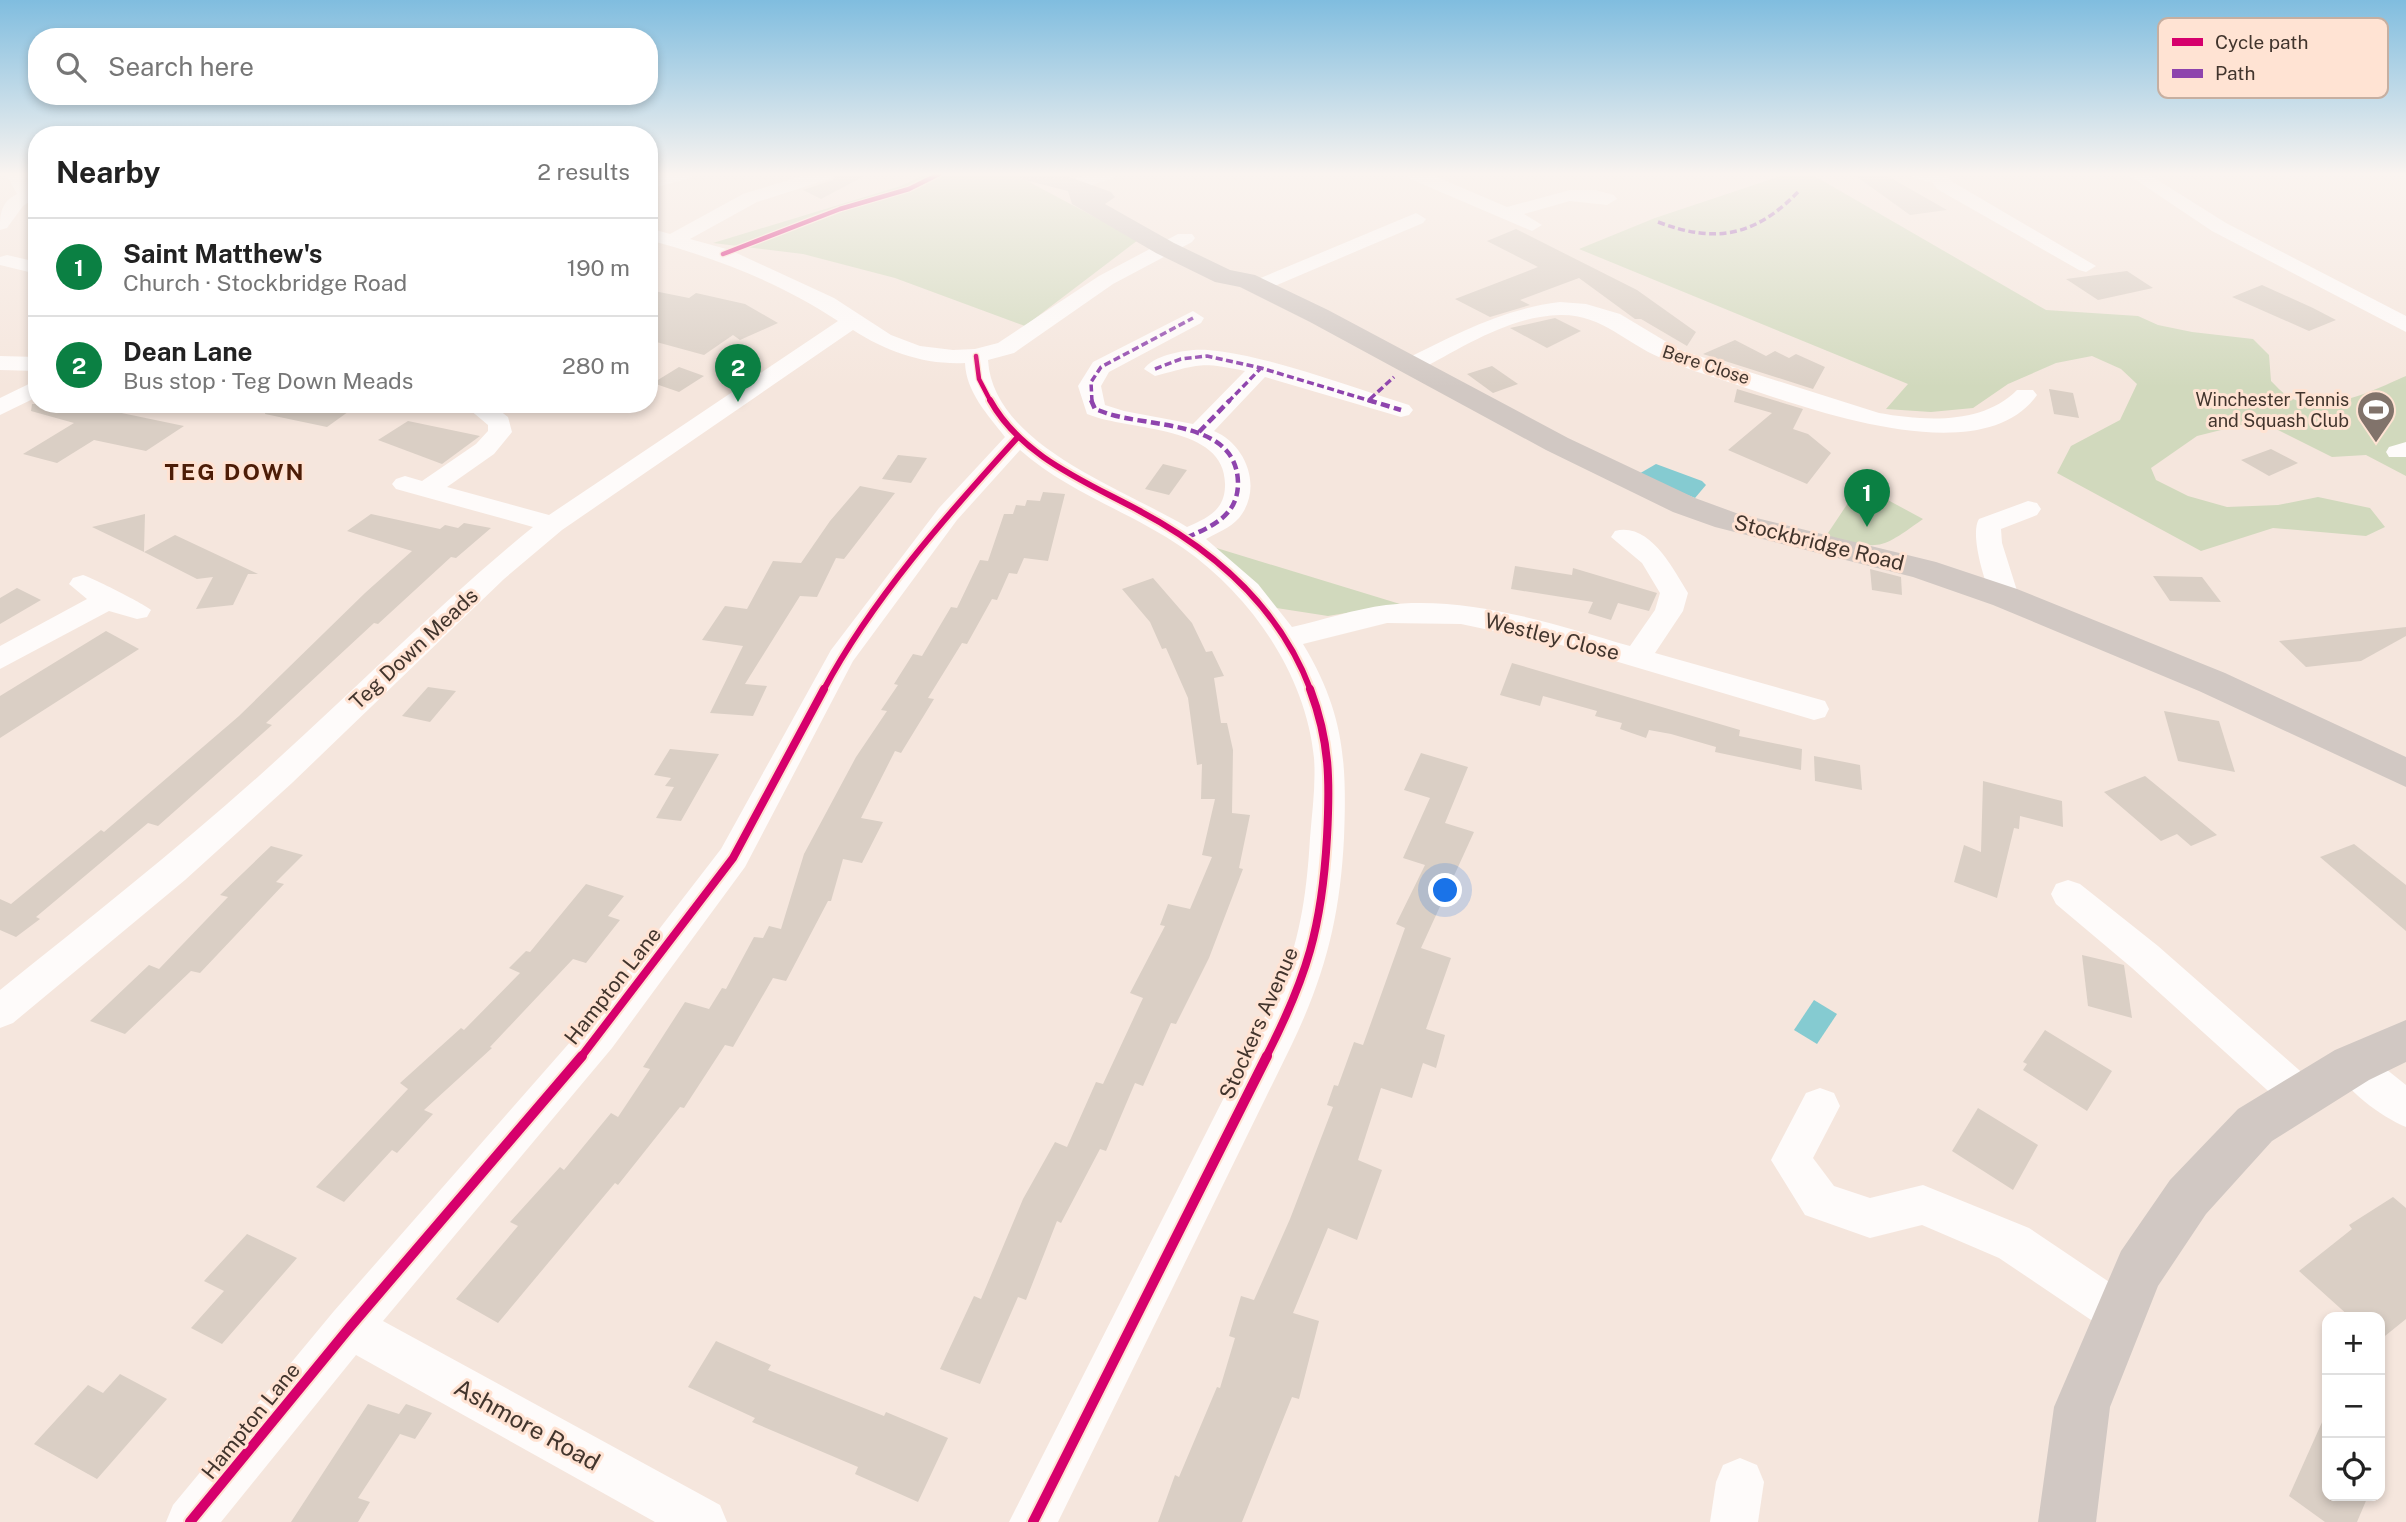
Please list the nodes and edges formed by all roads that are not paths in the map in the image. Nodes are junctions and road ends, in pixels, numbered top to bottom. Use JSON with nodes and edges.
{"nodes":[{"id":1,"x":694,"y":245,"type":"edge"},
{"id":2,"x":1171,"y":245,"type":"edge"},
{"id":3,"x":1178,"y":245,"type":"edge"},
{"id":4,"x":1349,"y":245,"type":"edge"},
{"id":5,"x":2049,"y":245,"type":"edge"},
{"id":6,"x":2254,"y":245,"type":"edge"},
{"id":7,"x":7,"y":261,"type":"dead end"},
{"id":8,"x":28,"y":266,"type":"edge"},
{"id":9,"x":2086,"y":266,"type":"dead end"},
{"id":10,"x":1252,"y":283,"type":"junction"},
{"id":11,"x":1193,"y":318,"type":"dead end"},
{"id":12,"x":854,"y":320,"type":"junction"},
{"id":13,"x":2406,"y":325,"type":"edge"},
{"id":14,"x":975,"y":356,"type":"junction"},
{"id":15,"x":0,"y":363,"type":"edge"},
{"id":16,"x":28,"y":364,"type":"edge"},
{"id":17,"x":1261,"y":368,"type":"junction"},
{"id":18,"x":1155,"y":369,"type":"dead end"},
{"id":19,"x":1402,"y":371,"type":"junction"},
{"id":20,"x":28,"y":392,"type":"edge"},
{"id":21,"x":2025,"y":395,"type":"dead end"},
{"id":22,"x":1370,"y":399,"type":"junction"},
{"id":23,"x":0,"y":408,"type":"edge"},
{"id":24,"x":1401,"y":410,"type":"dead end"},
{"id":25,"x":487,"y":413,"type":"edge"},
{"id":26,"x":1199,"y":432,"type":"junction"},
{"id":27,"x":1017,"y":438,"type":"junction"},
{"id":28,"x":2028,"y":509,"type":"dead end"},
{"id":29,"x":553,"y":524,"type":"junction"},
{"id":30,"x":1624,"y":537,"type":"dead end"},
{"id":31,"x":1186,"y":538,"type":"junction"},
{"id":32,"x":82,"y":584,"type":"dead end"},
{"id":33,"x":2005,"y":597,"type":"junction"},
{"id":34,"x":107,"y":600,"type":"junction"},
{"id":35,"x":137,"y":610,"type":"dead end"},
{"id":36,"x":1286,"y":638,"type":"junction"},
{"id":37,"x":1637,"y":658,"type":"junction"},
{"id":38,"x":0,"y":659,"type":"edge"},
{"id":39,"x":1814,"y":709,"type":"dead end"},
{"id":40,"x":2406,"y":773,"type":"edge"},
{"id":41,"x":2068,"y":894,"type":"dead end"},
{"id":42,"x":0,"y":1012,"type":"edge"},
{"id":43,"x":2406,"y":1040,"type":"edge"},
{"id":44,"x":2352,"y":1065,"type":"junction"},
{"id":45,"x":2301,"y":1096,"type":"junction"},
{"id":46,"x":1820,"y":1106,"type":"dead end"},
{"id":47,"x":2406,"y":1109,"type":"edge"},
{"id":48,"x":2118,"y":1313,"type":"junction"},
{"id":49,"x":350,"y":1327,"type":"junction"},
{"id":50,"x":190,"y":1522,"type":"edge"},
{"id":51,"x":703,"y":1522,"type":"edge"},
{"id":52,"x":1033,"y":1522,"type":"edge"},
{"id":53,"x":2067,"y":1522,"type":"edge"}],
"edges":[{"from":1,"to":12,"type":"street"},
{"from":2,"to":14,"type":"street"},
{"from":3,"to":10,"type":"main road","name":"Stockbridge Road"},
{"from":4,"to":10,"type":"street"},
{"from":5,"to":9,"type":"street"},
{"from":6,"to":13,"type":"street"},
{"from":7,"to":8,"type":"street"},
{"from":10,"to":19,"type":"main road","name":"Stockbridge Road"},
{"from":11,"to":26,"type":"street"},
{"from":12,"to":14,"type":"street"},
{"from":12,"to":29,"type":"street","name":"Teg Down Meads"},
{"from":14,"to":27,"type":"street","name":"Stockers Avenue"},
{"from":15,"to":16,"type":"street"},
{"from":17,"to":18,"type":"street"},
{"from":17,"to":22,"type":"street"},
{"from":17,"to":26,"type":"street"},
{"from":19,"to":21,"type":"street","name":"Bere Close"},
{"from":19,"to":22,"type":"street","name":"Bere Close"},
{"from":19,"to":33,"type":"main road","name":"Stockbridge Road"},
{"from":20,"to":23,"type":"street"},
{"from":22,"to":24,"type":"street"},
{"from":25,"to":29,"type":"street"},
{"from":26,"to":31,"type":"street"},
{"from":27,"to":31,"type":"street","name":"Stockers Avenue"},
{"from":27,"to":49,"type":"street","name":"Hampton Lane"},
{"from":28,"to":33,"type":"street"},
{"from":29,"to":42,"type":"street","name":"Teg Down Meads"},
{"from":30,"to":37,"type":"street"},
{"from":31,"to":36,"type":"street","name":"Stockers Avenue"},
{"from":32,"to":34,"type":"street"},
{"from":33,"to":40,"type":"main road","name":"Stockbridge Road"},
{"from":34,"to":35,"type":"street"},
{"from":34,"to":38,"type":"street"},
{"from":36,"to":37,"type":"street","name":"Westley Close"},
{"from":36,"to":52,"type":"street","name":"Stockers Avenue"},
{"from":37,"to":39,"type":"street","name":"Westley Close"},
{"from":41,"to":45,"type":"street"},
{"from":43,"to":44,"type":"main road"},
{"from":44,"to":45,"type":"main road"},
{"from":44,"to":47,"type":"street"},
{"from":45,"to":48,"type":"main road"},
{"from":46,"to":48,"type":"street"},
{"from":48,"to":53,"type":"main road"},
{"from":49,"to":50,"type":"street","name":"Hampton Lane"},
{"from":49,"to":51,"type":"street","name":"Ashmore Road"}]}
